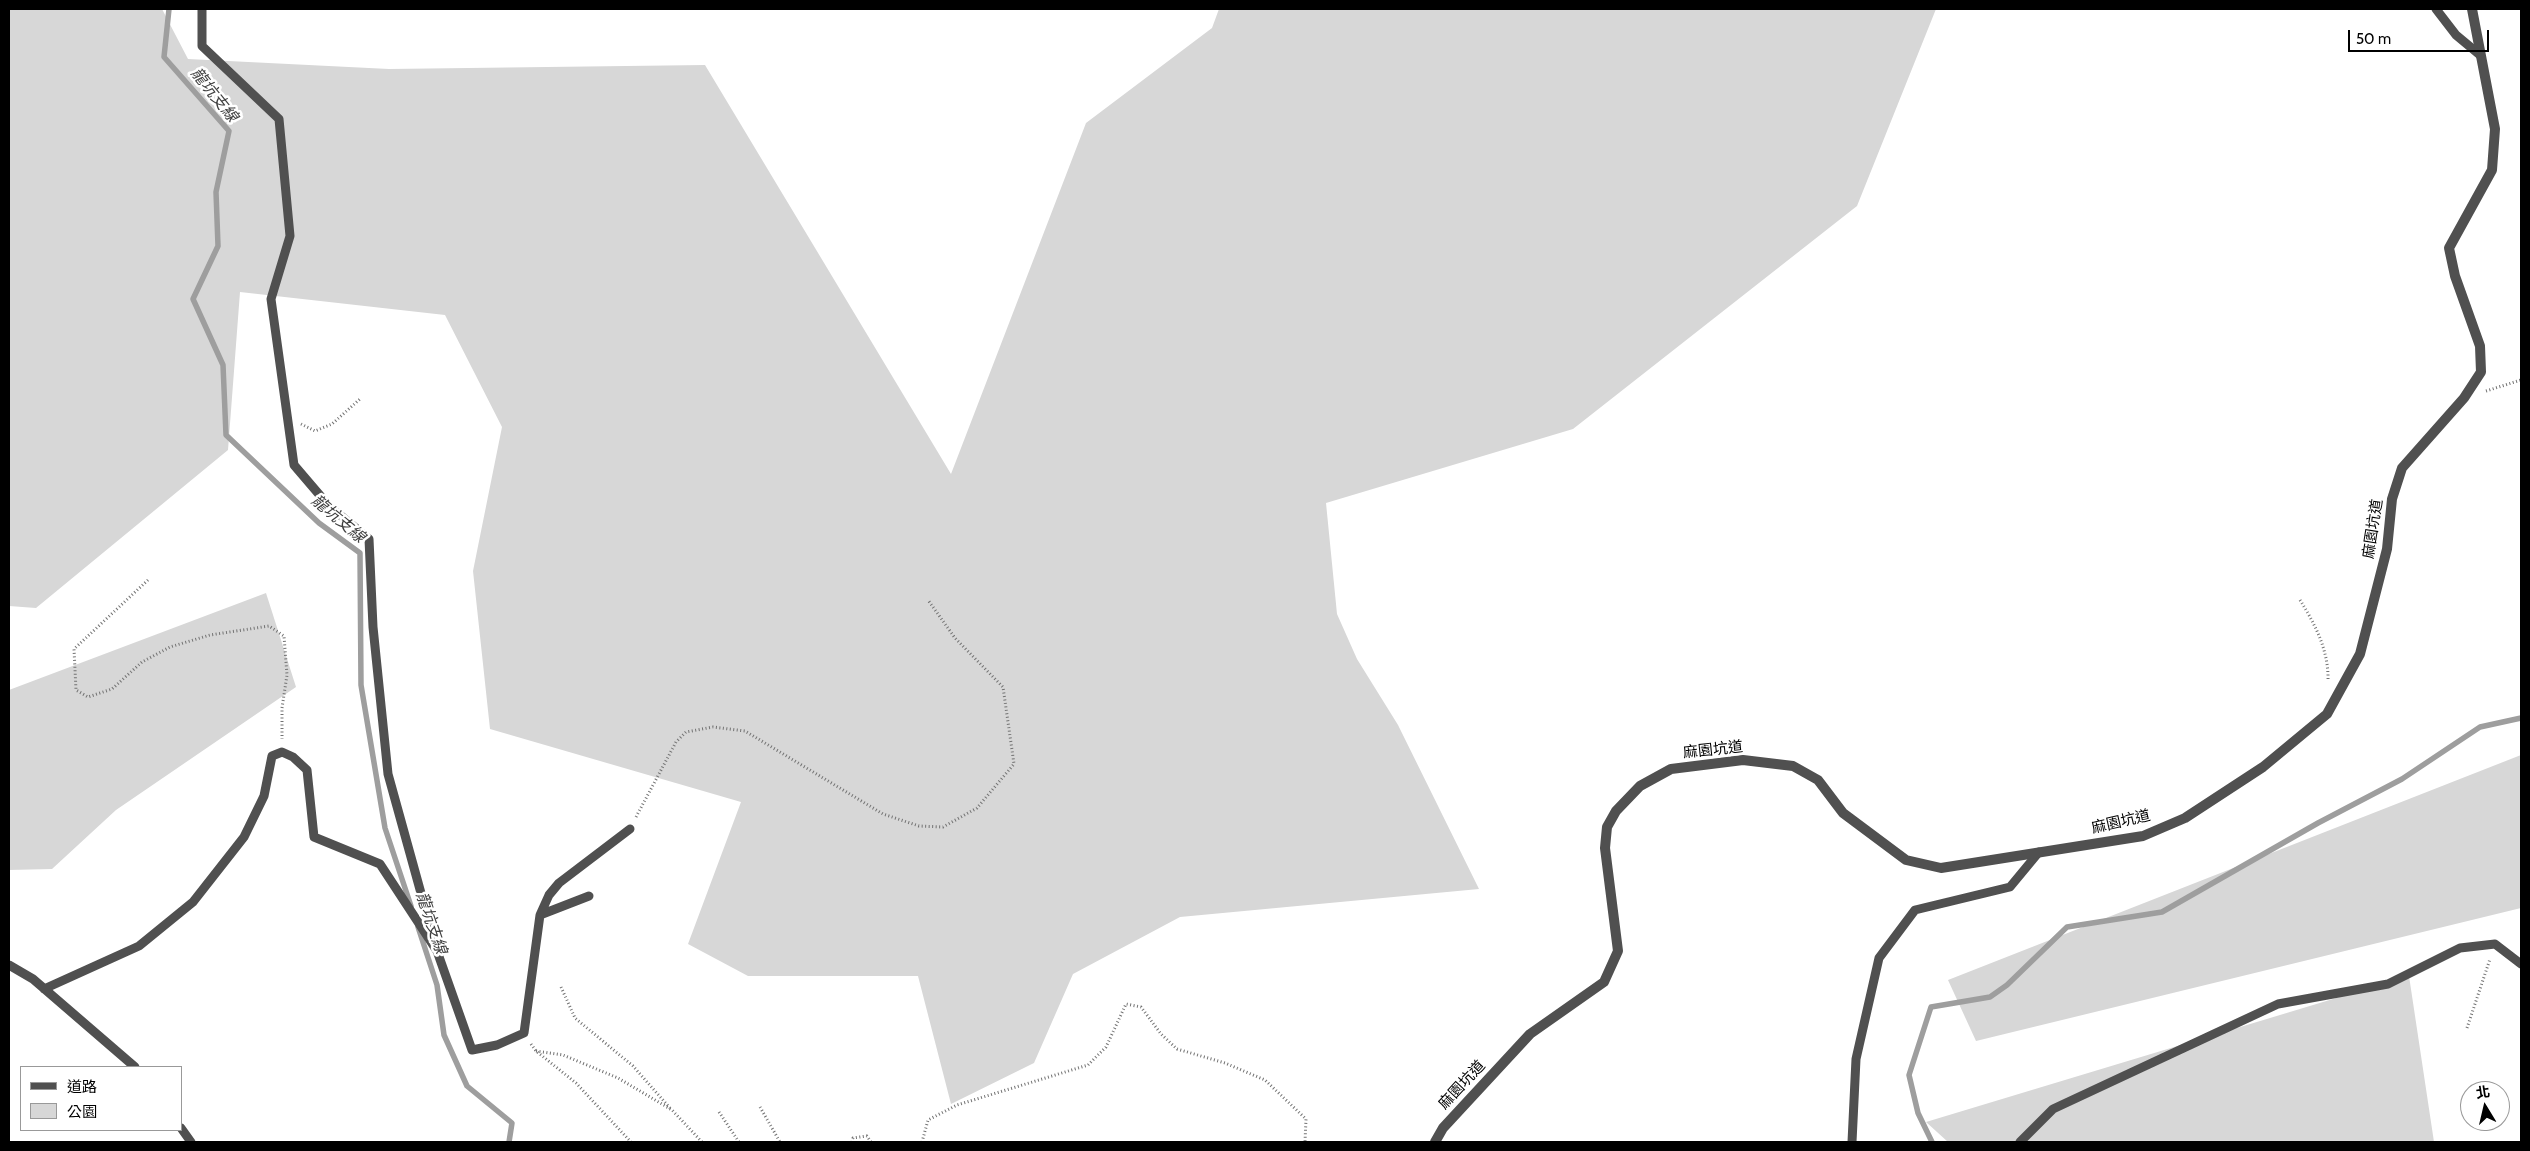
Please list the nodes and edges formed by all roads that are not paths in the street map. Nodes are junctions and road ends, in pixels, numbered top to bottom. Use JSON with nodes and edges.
{"nodes":[{"id":1,"x":202,"y":9,"type":"edge"},
{"id":2,"x":2436,"y":9,"type":"edge"},
{"id":3,"x":2472,"y":9,"type":"edge"},
{"id":4,"x":2480,"y":55,"type":"junction"},
{"id":5,"x":630,"y":829,"type":"road end"},
{"id":6,"x":2039,"y":852,"type":"junction"},
{"id":7,"x":589,"y":896,"type":"dead end"},
{"id":8,"x":540,"y":915,"type":"junction"},
{"id":9,"x":437,"y":951,"type":"junction"},
{"id":10,"x":9,"y":964,"type":"edge"},
{"id":11,"x":2521,"y":964,"type":"edge"},
{"id":12,"x":44,"y":989,"type":"junction"},
{"id":13,"x":134,"y":1066,"type":"edge"},
{"id":14,"x":182,"y":1130,"type":"edge"},
{"id":15,"x":190,"y":1142,"type":"edge"},
{"id":16,"x":1435,"y":1142,"type":"edge"},
{"id":17,"x":1852,"y":1142,"type":"edge"},
{"id":18,"x":2020,"y":1142,"type":"edge"}],
"edges":[{"from":1,"to":9,"type":"lane"},
{"from":2,"to":4,"type":"lane"},
{"from":3,"to":4,"type":"street","name":"麻園坑道"},
{"from":4,"to":6,"type":"street","name":"麻園坑道"},
{"from":5,"to":8,"type":"lane"},
{"from":6,"to":16,"type":"street","name":"麻園坑道"},
{"from":6,"to":17,"type":"lane"},
{"from":7,"to":8,"type":"lane"},
{"from":8,"to":9,"type":"lane"},
{"from":9,"to":12,"type":"lane"},
{"from":10,"to":12,"type":"lane"},
{"from":11,"to":18,"type":"lane"},
{"from":12,"to":13,"type":"lane"},
{"from":14,"to":15,"type":"lane"}]}
